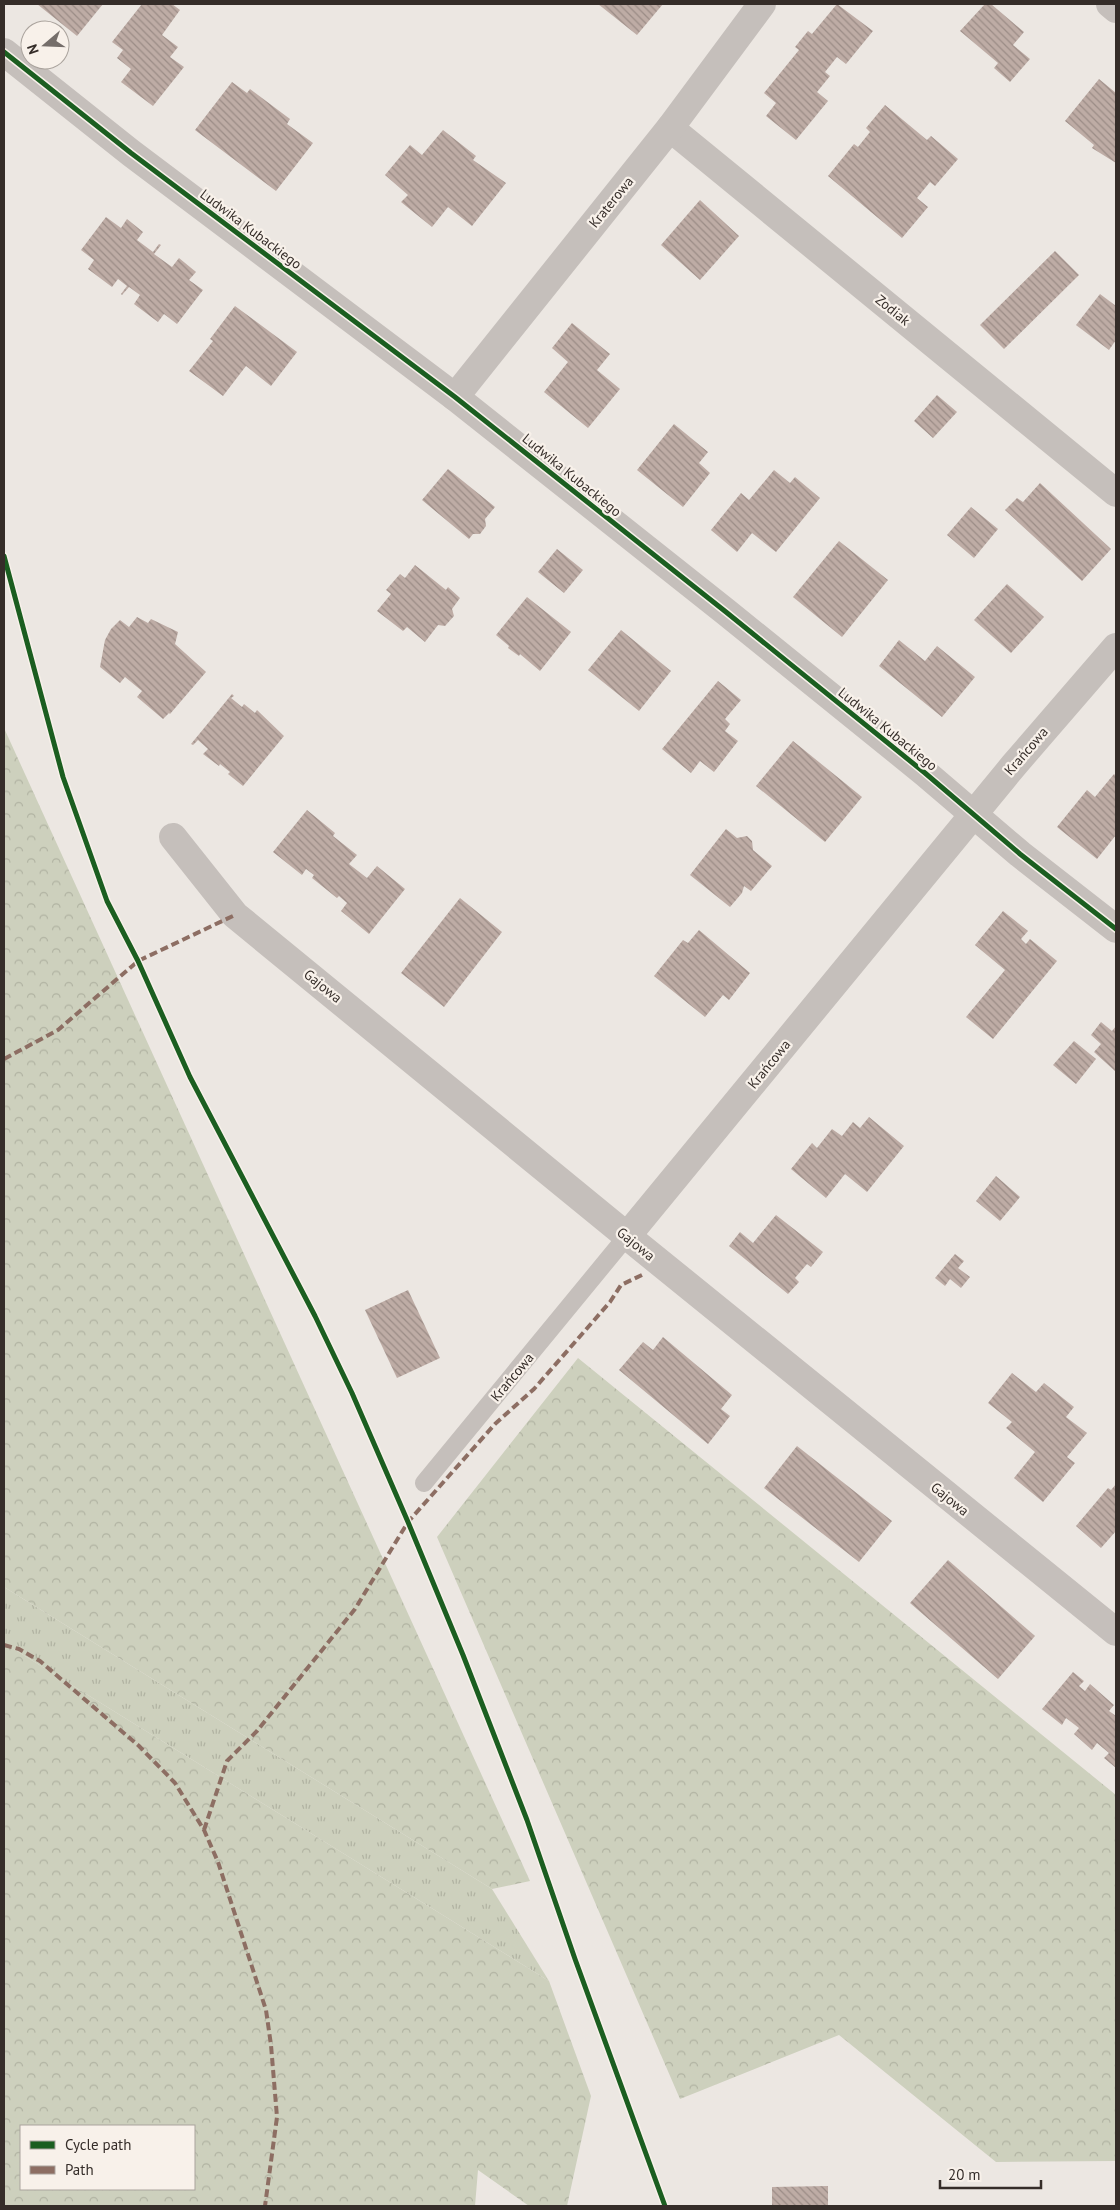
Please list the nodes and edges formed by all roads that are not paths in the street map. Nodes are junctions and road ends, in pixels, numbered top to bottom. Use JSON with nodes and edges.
{"nodes":[{"id":1,"x":762,"y":4,"type":"edge"},
{"id":2,"x":1110,"y":4,"type":"edge"},
{"id":3,"x":1116,"y":9,"type":"edge"},
{"id":4,"x":4,"y":52,"type":"edge"},
{"id":5,"x":670,"y":128,"type":"junction"},
{"id":6,"x":455,"y":397,"type":"junction"},
{"id":7,"x":1116,"y":493,"type":"edge"},
{"id":8,"x":1116,"y":647,"type":"edge"},
{"id":9,"x":974,"y":814,"type":"junction"},
{"id":10,"x":173,"y":837,"type":"dead end"},
{"id":11,"x":1116,"y":929,"type":"edge"},
{"id":12,"x":627,"y":1236,"type":"junction"},
{"id":13,"x":424,"y":1483,"type":"dead end"},
{"id":14,"x":1116,"y":1632,"type":"edge"}],
"edges":[{"from":1,"to":5,"type":"street","name":"Kraterowa"},
{"from":2,"to":3,"type":"street"},
{"from":4,"to":6,"type":"street","name":"Ludwika Kubackiego"},
{"from":5,"to":6,"type":"street","name":"Kraterowa"},
{"from":5,"to":7,"type":"street","name":"Zodiak"},
{"from":6,"to":9,"type":"street","name":"Ludwika Kubackiego"},
{"from":8,"to":9,"type":"street","name":"Krańcowa"},
{"from":9,"to":11,"type":"street","name":"Ludwika Kubackiego"},
{"from":9,"to":12,"type":"street","name":"Krańcowa"},
{"from":10,"to":12,"type":"street","name":"Gajowa"},
{"from":12,"to":13,"type":"lane","name":"Krańcowa"},
{"from":12,"to":14,"type":"street","name":"Gajowa"}]}
